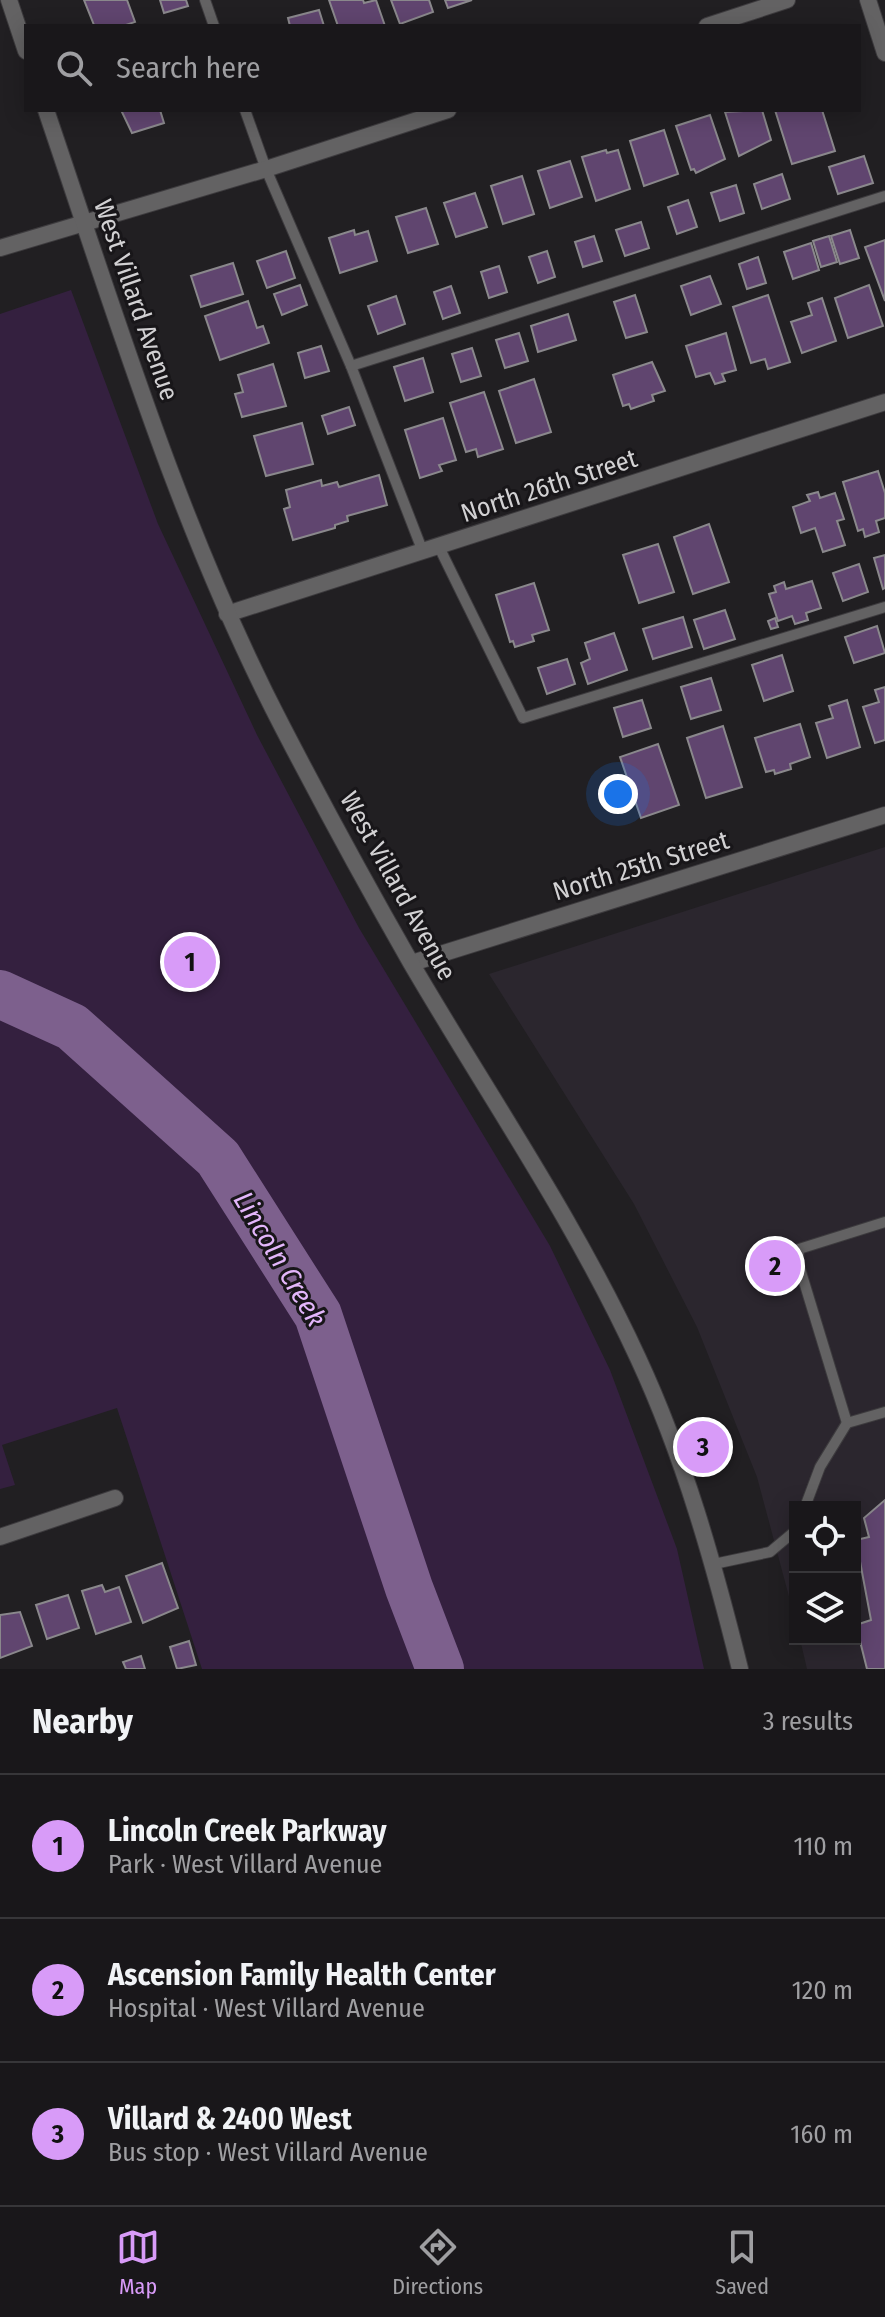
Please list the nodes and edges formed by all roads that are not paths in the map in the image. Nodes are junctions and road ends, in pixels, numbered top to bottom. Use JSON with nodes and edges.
{"nodes":[{"id":1,"x":9,"y":0,"type":"edge"},
{"id":2,"x":205,"y":0,"type":"edge"},
{"id":3,"x":787,"y":0,"type":"edge"},
{"id":4,"x":868,"y":0,"type":"edge"},
{"id":5,"x":213,"y":24,"type":"edge"},
{"id":6,"x":713,"y":24,"type":"edge"},
{"id":7,"x":24,"y":45,"type":"edge"},
{"id":8,"x":885,"y":53,"type":"edge"},
{"id":9,"x":47,"y":112,"type":"edge"},
{"id":10,"x":246,"y":112,"type":"edge"},
{"id":11,"x":442,"y":112,"type":"edge"},
{"id":12,"x":266,"y":169,"type":"junction"},
{"id":13,"x":885,"y":196,"type":"edge"},
{"id":14,"x":84,"y":222,"type":"junction"},
{"id":15,"x":0,"y":248,"type":"edge"},
{"id":16,"x":351,"y":366,"type":"junction"},
{"id":17,"x":885,"y":402,"type":"edge"},
{"id":18,"x":439,"y":547,"type":"junction"},
{"id":19,"x":423,"y":552,"type":"junction"},
{"id":20,"x":885,"y":607,"type":"edge"},
{"id":21,"x":227,"y":614,"type":"junction"},
{"id":22,"x":885,"y":815,"type":"edge"},
{"id":23,"x":412,"y":963,"type":"junction"},
{"id":24,"x":885,"y":1222,"type":"edge"},
{"id":25,"x":885,"y":1412,"type":"edge"},
{"id":26,"x":847,"y":1423,"type":"junction"},
{"id":27,"x":115,"y":1498,"type":"dead end"},
{"id":28,"x":807,"y":1501,"type":"edge"},
{"id":29,"x":789,"y":1536,"type":"edge"},
{"id":30,"x":0,"y":1537,"type":"edge"},
{"id":31,"x":714,"y":1564,"type":"junction"},
{"id":32,"x":740,"y":1669,"type":"edge"}],
"edges":[{"from":1,"to":7,"type":"street"},
{"from":2,"to":5,"type":"lane"},
{"from":3,"to":6,"type":"street"},
{"from":4,"to":8,"type":"street"},
{"from":9,"to":14,"type":"street","name":"West Villard Avenue"},
{"from":10,"to":12,"type":"lane"},
{"from":11,"to":12,"type":"street"},
{"from":12,"to":14,"type":"street"},
{"from":12,"to":16,"type":"lane"},
{"from":13,"to":16,"type":"lane"},
{"from":14,"to":15,"type":"street"},
{"from":14,"to":21,"type":"street","name":"West Villard Avenue"},
{"from":16,"to":19,"type":"lane"},
{"from":17,"to":18,"type":"street","name":"North 26th Street"},
{"from":18,"to":19,"type":"street","name":"North 26th Street"},
{"from":18,"to":20,"type":"lane"},
{"from":19,"to":21,"type":"street","name":"North 26th Street"},
{"from":21,"to":23,"type":"street","name":"West Villard Avenue"},
{"from":22,"to":23,"type":"street","name":"North 25th Street"},
{"from":23,"to":31,"type":"street","name":"West Villard Avenue"},
{"from":24,"to":26,"type":"lane"},
{"from":25,"to":26,"type":"lane"},
{"from":26,"to":28,"type":"lane"},
{"from":27,"to":30,"type":"street"},
{"from":29,"to":31,"type":"lane"},
{"from":31,"to":32,"type":"street","name":"West Villard Avenue"}]}
